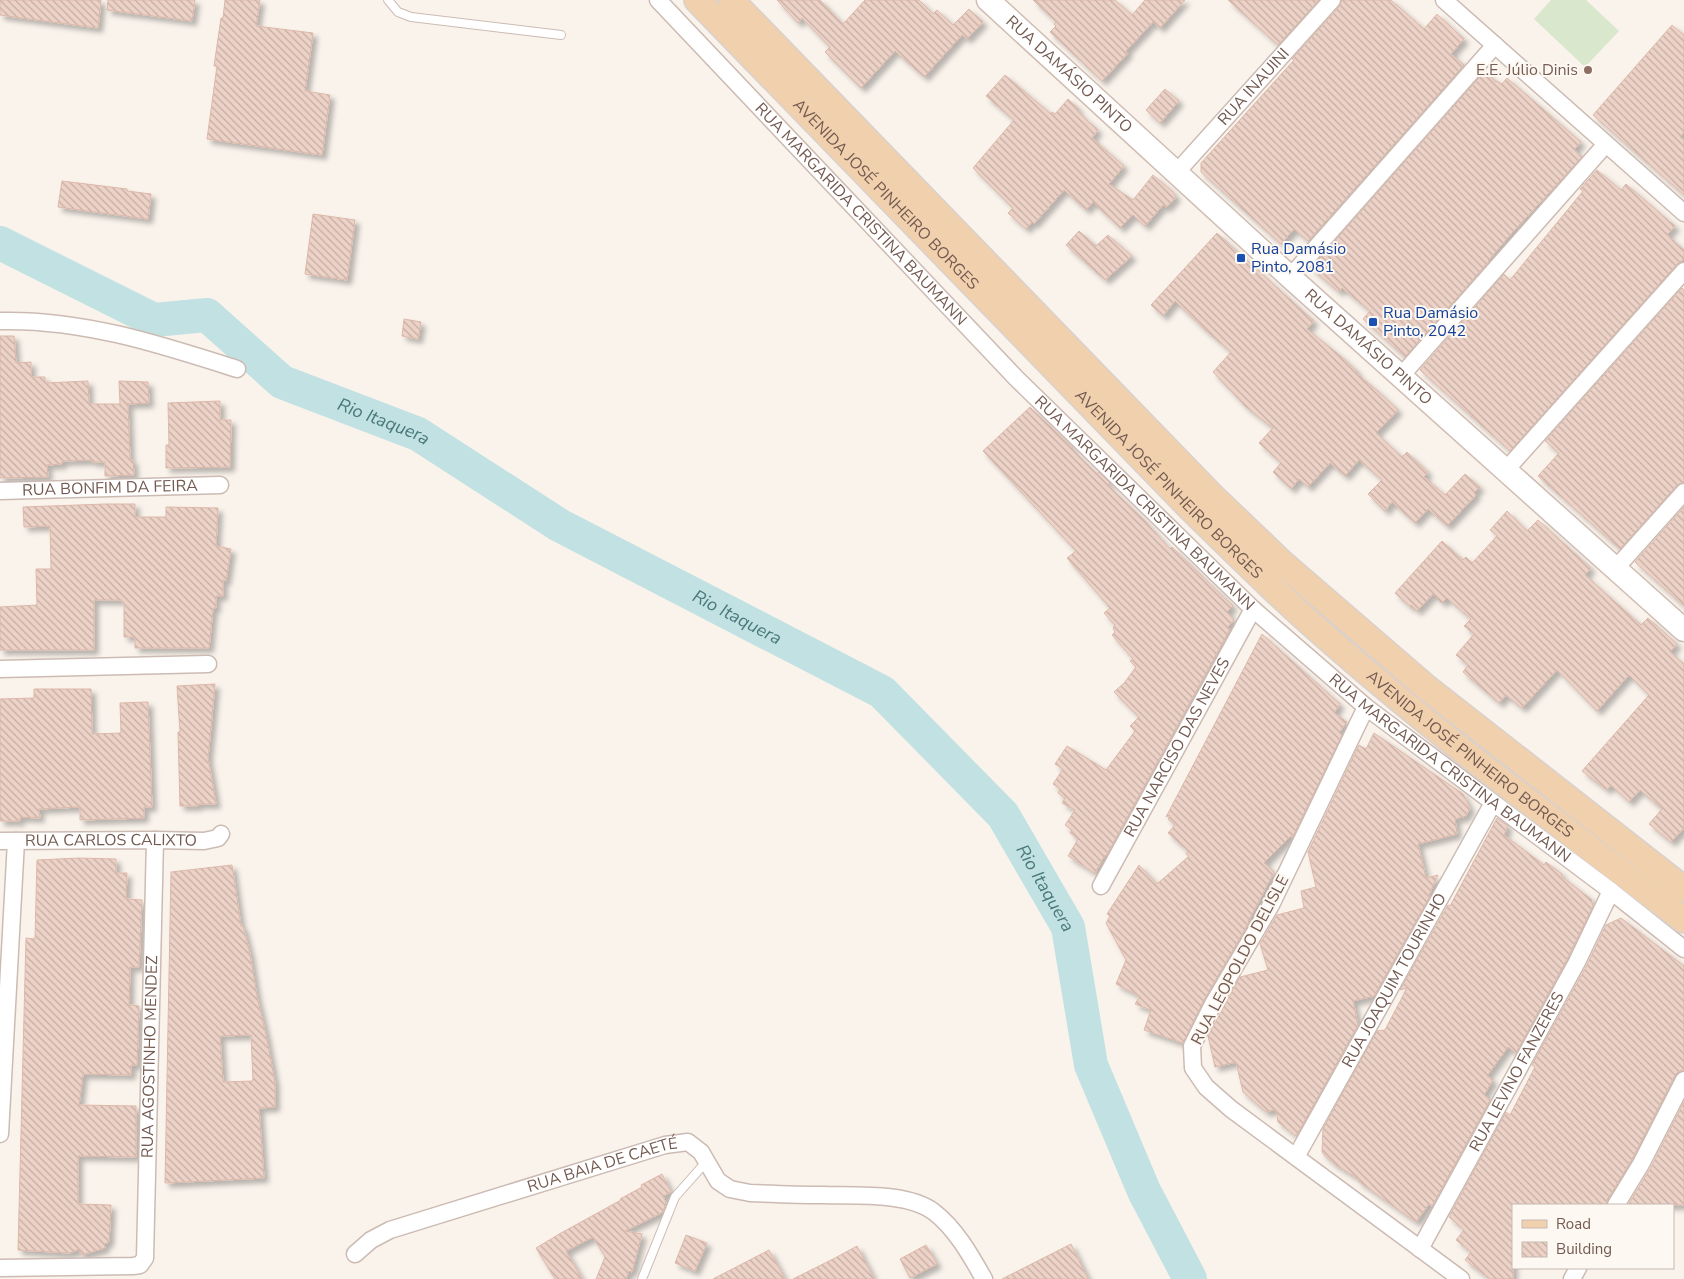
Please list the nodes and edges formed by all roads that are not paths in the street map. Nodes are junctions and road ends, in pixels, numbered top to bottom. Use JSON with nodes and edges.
{"nodes":[{"id":1,"x":388,"y":0,"type":"edge"},
{"id":2,"x":658,"y":0,"type":"edge"},
{"id":3,"x":697,"y":0,"type":"edge"},
{"id":4,"x":731,"y":0,"type":"edge"},
{"id":5,"x":988,"y":0,"type":"edge"},
{"id":6,"x":1332,"y":0,"type":"edge"},
{"id":7,"x":1444,"y":0,"type":"edge"},
{"id":8,"x":561,"y":35,"type":"dead end"},
{"id":9,"x":1495,"y":45,"type":"junction"},
{"id":10,"x":1606,"y":144,"type":"junction"},
{"id":11,"x":1176,"y":174,"type":"junction"},
{"id":12,"x":1684,"y":213,"type":"edge"},
{"id":13,"x":1684,"y":271,"type":"edge"},
{"id":14,"x":1290,"y":277,"type":"junction"},
{"id":15,"x":0,"y":321,"type":"edge"},
{"id":16,"x":236,"y":369,"type":"dead end"},
{"id":17,"x":1401,"y":376,"type":"junction"},
{"id":18,"x":1505,"y":471,"type":"junction"},
{"id":19,"x":220,"y":485,"type":"dead end"},
{"id":20,"x":0,"y":491,"type":"edge"},
{"id":21,"x":1684,"y":492,"type":"edge"},
{"id":22,"x":1616,"y":568,"type":"junction"},
{"id":23,"x":1253,"y":609,"type":"junction"},
{"id":24,"x":1684,"y":630,"type":"edge"},
{"id":25,"x":208,"y":664,"type":"dead end"},
{"id":26,"x":0,"y":668,"type":"edge"},
{"id":27,"x":1366,"y":707,"type":"junction"},
{"id":28,"x":1493,"y":803,"type":"junction"},
{"id":29,"x":221,"y":834,"type":"dead end"},
{"id":30,"x":155,"y":840,"type":"junction"},
{"id":31,"x":8,"y":841,"type":"edge"},
{"id":32,"x":1101,"y":886,"type":"dead end"},
{"id":33,"x":1684,"y":890,"type":"edge"},
{"id":34,"x":1611,"y":891,"type":"junction"},
{"id":35,"x":1684,"y":920,"type":"edge"},
{"id":36,"x":1684,"y":949,"type":"edge"},
{"id":37,"x":1684,"y":1080,"type":"edge"},
{"id":38,"x":0,"y":1134,"type":"edge"},
{"id":39,"x":1296,"y":1157,"type":"junction"},
{"id":40,"x":706,"y":1162,"type":"junction"},
{"id":41,"x":1617,"y":1204,"type":"edge"},
{"id":42,"x":1420,"y":1249,"type":"junction"},
{"id":43,"x":354,"y":1254,"type":"dead end"},
{"id":44,"x":0,"y":1268,"type":"edge"},
{"id":45,"x":642,"y":1279,"type":"edge"},
{"id":46,"x":984,"y":1279,"type":"edge"},
{"id":47,"x":1461,"y":1279,"type":"edge"}],
"edges":[{"from":1,"to":8,"type":"lane"},
{"from":2,"to":23,"type":"street","name":"RUA MARGARIDA CRISTINA BAUMANN"},
{"from":3,"to":35,"type":"main road","name":"AVENIDA JOSÉ PINHEIRO BORGES"},
{"from":4,"to":33,"type":"main road","name":"AVENIDA JOSÉ PINHEIRO BORGES"},
{"from":5,"to":11,"type":"street","name":"RUA DAMÁSIO PINTO"},
{"from":6,"to":11,"type":"street","name":"RUA INAUINI"},
{"from":7,"to":9,"type":"street"},
{"from":9,"to":10,"type":"street"},
{"from":9,"to":14,"type":"street"},
{"from":10,"to":12,"type":"street"},
{"from":10,"to":17,"type":"street"},
{"from":11,"to":14,"type":"street","name":"RUA DAMÁSIO PINTO"},
{"from":13,"to":18,"type":"street"},
{"from":14,"to":17,"type":"street","name":"RUA DAMÁSIO PINTO"},
{"from":15,"to":16,"type":"street"},
{"from":17,"to":18,"type":"street","name":"RUA DAMÁSIO PINTO"},
{"from":18,"to":22,"type":"street","name":"RUA DAMÁSIO PINTO"},
{"from":19,"to":20,"type":"street","name":"RUA BONFIM DA FEIRA"},
{"from":21,"to":22,"type":"street"},
{"from":22,"to":24,"type":"street","name":"RUA DAMÁSIO PINTO"},
{"from":23,"to":27,"type":"street","name":"RUA MARGARIDA CRISTINA BAUMANN"},
{"from":23,"to":32,"type":"street","name":"RUA NARCISO DAS NEVES"},
{"from":25,"to":26,"type":"street"},
{"from":27,"to":28,"type":"street","name":"RUA MARGARIDA CRISTINA BAUMANN"},
{"from":27,"to":39,"type":"street","name":"RUA LEOPOLDO DELISLE"},
{"from":28,"to":34,"type":"street","name":"RUA MARGARIDA CRISTINA BAUMANN"},
{"from":28,"to":39,"type":"street","name":"RUA JOAQUIM TOURINHO"},
{"from":29,"to":30,"type":"street","name":"RUA CARLOS CALIXTO"},
{"from":30,"to":31,"type":"street","name":"RUA CARLOS CALIXTO"},
{"from":30,"to":44,"type":"street","name":"RUA AGOSTINHO MENDEZ"},
{"from":31,"to":38,"type":"street"},
{"from":34,"to":36,"type":"street","name":"RUA MARGARIDA CRISTINA BAUMANN"},
{"from":34,"to":42,"type":"street","name":"RUA LEVINO FANZERES"},
{"from":37,"to":41,"type":"street"},
{"from":39,"to":42,"type":"street","name":"RUA LEOPOLDO DELISLE"},
{"from":40,"to":43,"type":"street","name":"RUA BAIA DE CAETÉ"},
{"from":40,"to":45,"type":"lane"},
{"from":40,"to":46,"type":"street","name":"RUA BAIA DE CAETÉ"},
{"from":42,"to":47,"type":"street","name":"RUA LEOPOLDO DELISLE"}]}
